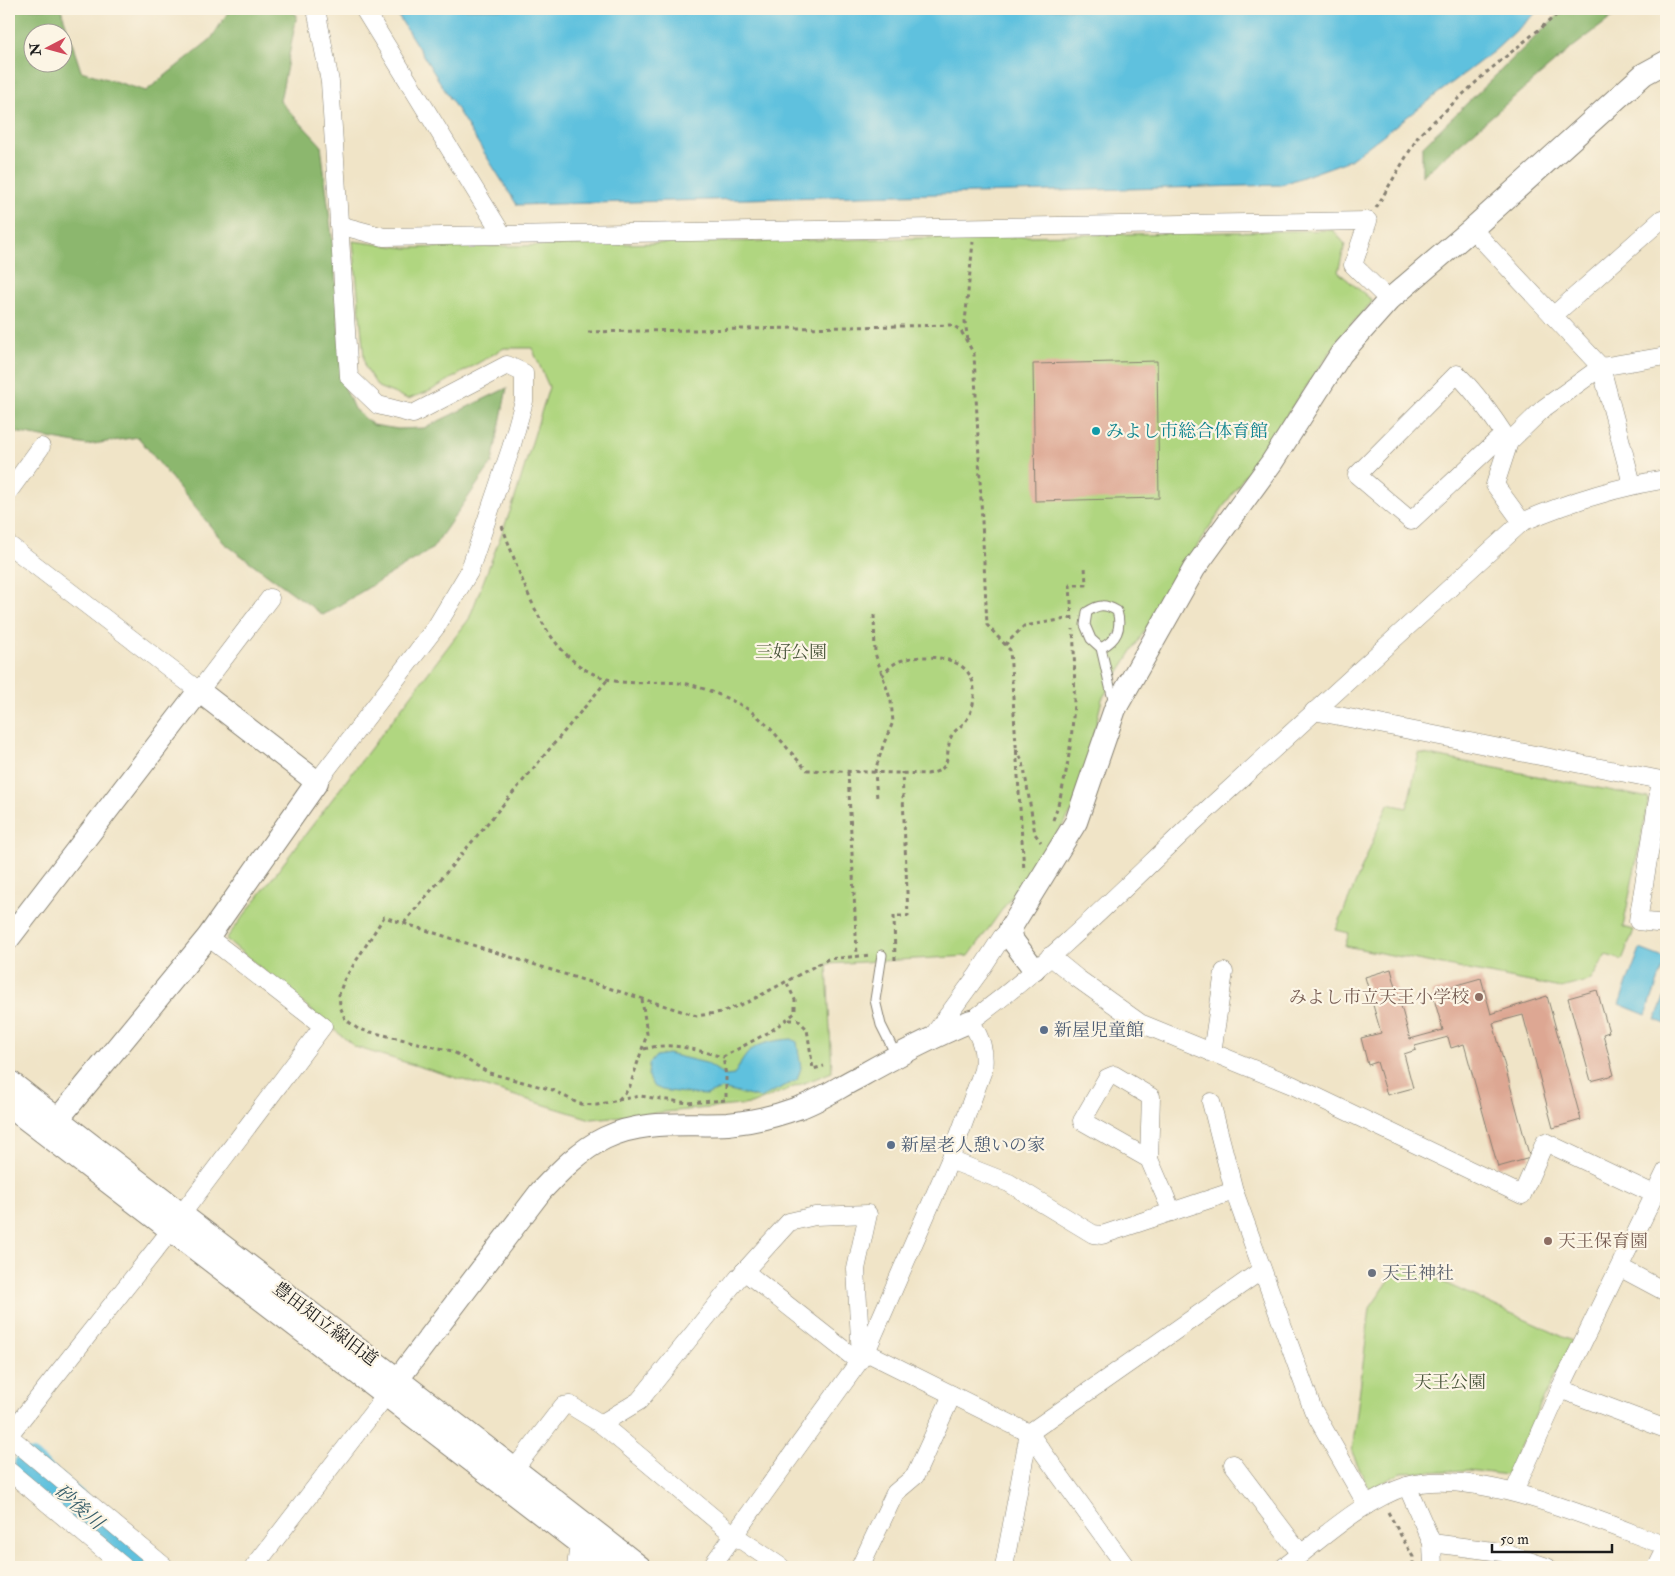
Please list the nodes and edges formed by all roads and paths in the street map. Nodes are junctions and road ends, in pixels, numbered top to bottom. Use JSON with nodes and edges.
{"nodes":[{"id":1,"x":316,"y":9,"type":"edge"},
{"id":2,"x":364,"y":9,"type":"edge"},
{"id":3,"x":1564,"y":9,"type":"edge"},
{"id":4,"x":1666,"y":62,"type":"edge"},
{"id":5,"x":1666,"y":218,"type":"edge"},
{"id":6,"x":1368,"y":221,"type":"junction"},
{"id":7,"x":339,"y":225,"type":"junction"},
{"id":8,"x":975,"y":227,"type":"junction"},
{"id":9,"x":1472,"y":229,"type":"junction"},
{"id":10,"x":502,"y":234,"type":"junction"},
{"id":11,"x":1389,"y":300,"type":"junction"},
{"id":12,"x":1553,"y":316,"type":"junction"},
{"id":13,"x":588,"y":332,"type":"dead end"},
{"id":14,"x":968,"y":341,"type":"junction"},
{"id":15,"x":1666,"y":356,"type":"edge"},
{"id":16,"x":1601,"y":367,"type":"junction"},
{"id":17,"x":1507,"y":438,"type":"junction"},
{"id":18,"x":42,"y":447,"type":"dead end"},
{"id":19,"x":1666,"y":479,"type":"edge"},
{"id":20,"x":1632,"y":484,"type":"junction"},
{"id":21,"x":9,"y":491,"type":"edge"},
{"id":22,"x":493,"y":502,"type":"junction"},
{"id":23,"x":1522,"y":522,"type":"junction"},
{"id":24,"x":9,"y":545,"type":"edge"},
{"id":25,"x":1085,"y":566,"type":"dead end"},
{"id":26,"x":270,"y":598,"type":"dead end"},
{"id":27,"x":874,"y":615,"type":"dead end"},
{"id":28,"x":1072,"y":618,"type":"junction"},
{"id":29,"x":1005,"y":645,"type":"junction"},
{"id":30,"x":1101,"y":648,"type":"junction"},
{"id":31,"x":882,"y":676,"type":"junction"},
{"id":32,"x":609,"y":678,"type":"junction"},
{"id":33,"x":199,"y":691,"type":"junction"},
{"id":34,"x":1114,"y":709,"type":"junction"},
{"id":35,"x":1314,"y":711,"type":"junction"},
{"id":36,"x":1015,"y":746,"type":"junction"},
{"id":37,"x":875,"y":771,"type":"junction"},
{"id":38,"x":848,"y":772,"type":"junction"},
{"id":39,"x":902,"y":772,"type":"junction"},
{"id":40,"x":1663,"y":781,"type":"edge"},
{"id":41,"x":318,"y":782,"type":"junction"},
{"id":42,"x":877,"y":799,"type":"dead end"},
{"id":43,"x":1052,"y":824,"type":"dead end"},
{"id":44,"x":1046,"y":840,"type":"dead end"},
{"id":45,"x":1024,"y":875,"type":"dead end"},
{"id":46,"x":404,"y":924,"type":"junction"},
{"id":47,"x":1666,"y":924,"type":"edge"},
{"id":48,"x":1010,"y":929,"type":"junction"},
{"id":49,"x":9,"y":938,"type":"edge"},
{"id":50,"x":208,"y":938,"type":"junction"},
{"id":51,"x":896,"y":954,"type":"junction"},
{"id":52,"x":856,"y":955,"type":"junction"},
{"id":53,"x":882,"y":955,"type":"junction"},
{"id":54,"x":1042,"y":963,"type":"junction"},
{"id":55,"x":894,"y":965,"type":"dead end"},
{"id":56,"x":1224,"y":972,"type":"dead end"},
{"id":57,"x":786,"y":981,"type":"junction"},
{"id":58,"x":642,"y":999,"type":"junction"},
{"id":59,"x":788,"y":1020,"type":"junction"},
{"id":60,"x":971,"y":1021,"type":"junction"},
{"id":61,"x":932,"y":1037,"type":"junction"},
{"id":62,"x":643,"y":1049,"type":"junction"},
{"id":63,"x":1212,"y":1052,"type":"junction"},
{"id":64,"x":897,"y":1056,"type":"junction"},
{"id":65,"x":723,"y":1057,"type":"junction"},
{"id":66,"x":824,"y":1066,"type":"dead end"},
{"id":67,"x":9,"y":1081,"type":"edge"},
{"id":68,"x":618,"y":1100,"type":"junction"},
{"id":69,"x":1211,"y":1102,"type":"dead end"},
{"id":70,"x":9,"y":1106,"type":"edge"},
{"id":71,"x":58,"y":1119,"type":"junction"},
{"id":72,"x":1149,"y":1159,"type":"junction"},
{"id":73,"x":950,"y":1160,"type":"junction"},
{"id":74,"x":1665,"y":1175,"type":"edge"},
{"id":75,"x":1234,"y":1191,"type":"junction"},
{"id":76,"x":1654,"y":1194,"type":"junction"},
{"id":77,"x":1172,"y":1212,"type":"junction"},
{"id":78,"x":176,"y":1223,"type":"junction"},
{"id":79,"x":1621,"y":1268,"type":"junction"},
{"id":80,"x":1262,"y":1270,"type":"junction"},
{"id":81,"x":744,"y":1271,"type":"junction"},
{"id":82,"x":1666,"y":1292,"type":"edge"},
{"id":83,"x":862,"y":1357,"type":"junction"},
{"id":84,"x":392,"y":1387,"type":"junction"},
{"id":85,"x":1560,"y":1389,"type":"junction"},
{"id":86,"x":952,"y":1395,"type":"junction"},
{"id":87,"x":600,"y":1424,"type":"junction"},
{"id":88,"x":1666,"y":1429,"type":"edge"},
{"id":89,"x":1029,"y":1433,"type":"junction"},
{"id":90,"x":9,"y":1435,"type":"edge"},
{"id":91,"x":1233,"y":1464,"type":"dead end"},
{"id":92,"x":515,"y":1468,"type":"junction"},
{"id":93,"x":9,"y":1471,"type":"edge"},
{"id":94,"x":1406,"y":1486,"type":"junction"},
{"id":95,"x":1514,"y":1492,"type":"junction"},
{"id":96,"x":1374,"y":1502,"type":"junction"},
{"id":97,"x":734,"y":1535,"type":"junction"},
{"id":98,"x":1432,"y":1543,"type":"junction"},
{"id":99,"x":579,"y":1544,"type":"junction"},
{"id":100,"x":1666,"y":1547,"type":"edge"},
{"id":101,"x":1301,"y":1554,"type":"junction"},
{"id":102,"x":124,"y":1567,"type":"edge"},
{"id":103,"x":166,"y":1567,"type":"edge"},
{"id":104,"x":254,"y":1567,"type":"edge"},
{"id":105,"x":576,"y":1567,"type":"edge"},
{"id":106,"x":610,"y":1567,"type":"edge"},
{"id":107,"x":640,"y":1567,"type":"edge"},
{"id":108,"x":711,"y":1567,"type":"edge"},
{"id":109,"x":781,"y":1567,"type":"edge"},
{"id":110,"x":860,"y":1567,"type":"edge"},
{"id":111,"x":1004,"y":1567,"type":"edge"},
{"id":112,"x":1126,"y":1567,"type":"edge"},
{"id":113,"x":1285,"y":1567,"type":"edge"},
{"id":114,"x":1413,"y":1567,"type":"edge"},
{"id":115,"x":1433,"y":1567,"type":"edge"},
{"id":116,"x":1547,"y":1567,"type":"edge"},
{"id":117,"x":1657,"y":1567,"type":"edge"}],
"edges":[{"from":1,"to":7,"type":"street"},
{"from":2,"to":10,"type":"street"},
{"from":3,"to":6,"type":"path"},
{"from":4,"to":9,"type":"street"},
{"from":5,"to":12,"type":"street"},
{"from":6,"to":8,"type":"street"},
{"from":6,"to":11,"type":"street"},
{"from":7,"to":10,"type":"street"},
{"from":7,"to":22,"type":"street"},
{"from":8,"to":10,"type":"street"},
{"from":8,"to":14,"type":"path"},
{"from":9,"to":11,"type":"street"},
{"from":9,"to":12,"type":"street"},
{"from":11,"to":34,"type":"street"},
{"from":12,"to":16,"type":"street"},
{"from":13,"to":14,"type":"path"},
{"from":14,"to":29,"type":"path"},
{"from":15,"to":16,"type":"street"},
{"from":16,"to":17,"type":"street"},
{"from":16,"to":20,"type":"street"},
{"from":17,"to":17,"type":"street"},
{"from":17,"to":23,"type":"street"},
{"from":18,"to":21,"type":"street"},
{"from":19,"to":20,"type":"street"},
{"from":20,"to":23,"type":"street"},
{"from":22,"to":32,"type":"path"},
{"from":22,"to":41,"type":"street"},
{"from":23,"to":35,"type":"street"},
{"from":24,"to":33,"type":"street"},
{"from":25,"to":28,"type":"path"},
{"from":26,"to":33,"type":"street"},
{"from":27,"to":31,"type":"path"},
{"from":28,"to":29,"type":"path"},
{"from":28,"to":43,"type":"path"},
{"from":29,"to":36,"type":"path"},
{"from":30,"to":30,"type":"lane"},
{"from":30,"to":34,"type":"lane"},
{"from":31,"to":37,"type":"path"},
{"from":31,"to":39,"type":"path"},
{"from":32,"to":38,"type":"path"},
{"from":32,"to":46,"type":"path"},
{"from":33,"to":41,"type":"street"},
{"from":33,"to":49,"type":"street"},
{"from":34,"to":48,"type":"street"},
{"from":35,"to":40,"type":"street"},
{"from":35,"to":54,"type":"street"},
{"from":36,"to":44,"type":"path"},
{"from":36,"to":45,"type":"path"},
{"from":37,"to":38,"type":"path"},
{"from":37,"to":39,"type":"path"},
{"from":37,"to":42,"type":"path"},
{"from":38,"to":52,"type":"path"},
{"from":39,"to":51,"type":"path"},
{"from":40,"to":47,"type":"street"},
{"from":41,"to":50,"type":"street"},
{"from":46,"to":58,"type":"path"},
{"from":46,"to":68,"type":"path"},
{"from":48,"to":54,"type":"street"},
{"from":48,"to":61,"type":"street"},
{"from":50,"to":71,"type":"street"},
{"from":50,"to":78,"type":"street"},
{"from":51,"to":53,"type":"path"},
{"from":51,"to":55,"type":"path"},
{"from":52,"to":53,"type":"path"},
{"from":52,"to":57,"type":"path"},
{"from":53,"to":64,"type":"lane"},
{"from":54,"to":60,"type":"street"},
{"from":54,"to":63,"type":"street"},
{"from":56,"to":63,"type":"street"},
{"from":57,"to":58,"type":"path"},
{"from":57,"to":59,"type":"path"},
{"from":58,"to":62,"type":"path"},
{"from":59,"to":65,"type":"path"},
{"from":59,"to":66,"type":"path"},
{"from":60,"to":61,"type":"street"},
{"from":60,"to":73,"type":"street"},
{"from":61,"to":64,"type":"street"},
{"from":62,"to":65,"type":"path"},
{"from":62,"to":68,"type":"path"},
{"from":63,"to":76,"type":"street"},
{"from":64,"to":84,"type":"street"},
{"from":65,"to":68,"type":"path"},
{"from":67,"to":71,"type":"street","name":"豊田知立線旧道"},
{"from":69,"to":75,"type":"street"},
{"from":70,"to":78,"type":"street","name":"豊田知立線旧道"},
{"from":71,"to":78,"type":"street","name":"豊田知立線旧道"},
{"from":72,"to":72,"type":"street"},
{"from":72,"to":77,"type":"street"},
{"from":73,"to":77,"type":"street"},
{"from":73,"to":83,"type":"street"},
{"from":74,"to":76,"type":"street"},
{"from":75,"to":77,"type":"street"},
{"from":75,"to":80,"type":"street"},
{"from":76,"to":79,"type":"street"},
{"from":78,"to":84,"type":"street","name":"豊田知立線旧道"},
{"from":78,"to":90,"type":"street"},
{"from":79,"to":82,"type":"street"},
{"from":79,"to":85,"type":"street"},
{"from":80,"to":89,"type":"street"},
{"from":80,"to":96,"type":"street"},
{"from":81,"to":83,"type":"street"},
{"from":81,"to":83,"type":"street"},
{"from":81,"to":87,"type":"street"},
{"from":83,"to":86,"type":"street"},
{"from":83,"to":97,"type":"street"},
{"from":84,"to":92,"type":"street","name":"豊田知立線旧道"},
{"from":84,"to":99,"type":"street","name":"豊田知立線旧道"},
{"from":84,"to":104,"type":"street"},
{"from":85,"to":88,"type":"street"},
{"from":85,"to":95,"type":"street"},
{"from":86,"to":89,"type":"street"},
{"from":86,"to":110,"type":"street"},
{"from":87,"to":92,"type":"street"},
{"from":87,"to":97,"type":"street"},
{"from":89,"to":111,"type":"street"},
{"from":89,"to":112,"type":"street"},
{"from":90,"to":103,"type":"street"},
{"from":91,"to":101,"type":"street"},
{"from":92,"to":107,"type":"street","name":"豊田知立線旧道"},
{"from":93,"to":102,"type":"street"},
{"from":94,"to":95,"type":"street"},
{"from":94,"to":96,"type":"street"},
{"from":94,"to":98,"type":"street"},
{"from":95,"to":100,"type":"street"},
{"from":96,"to":101,"type":"street"},
{"from":96,"to":114,"type":"path"},
{"from":97,"to":108,"type":"street"},
{"from":97,"to":109,"type":"street"},
{"from":98,"to":115,"type":"street"},
{"from":98,"to":116,"type":"street"},
{"from":99,"to":105,"type":"street"},
{"from":99,"to":106,"type":"street","name":"豊田知立線旧道"},
{"from":100,"to":117,"type":"street"},
{"from":101,"to":113,"type":"street"}]}
